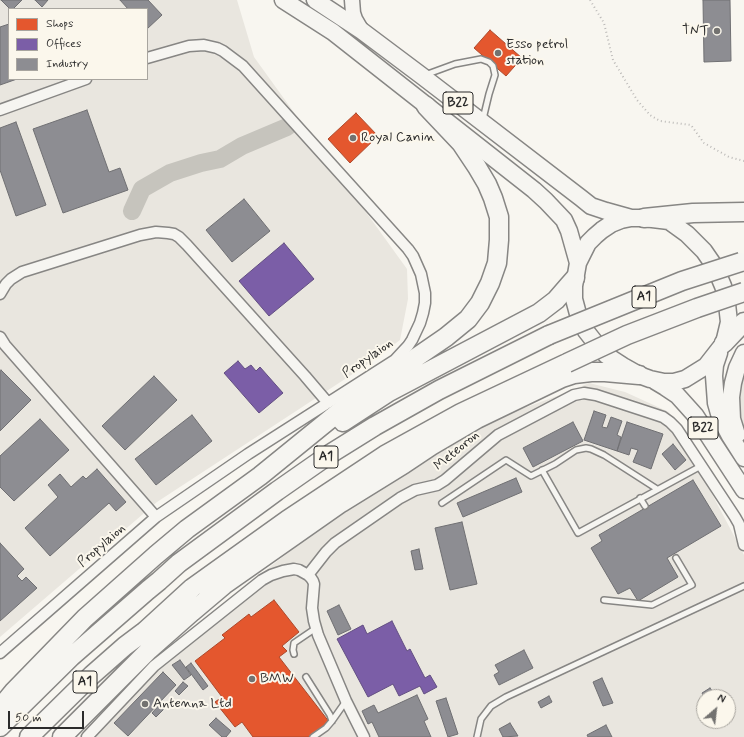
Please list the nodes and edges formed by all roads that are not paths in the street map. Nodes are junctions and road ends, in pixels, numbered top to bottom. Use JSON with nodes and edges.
{"nodes":[{"id":1,"x":283,"y":0,"type":"edge"},
{"id":2,"x":315,"y":0,"type":"edge"},
{"id":3,"x":352,"y":0,"type":"edge"},
{"id":4,"x":362,"y":32,"type":"junction"},
{"id":5,"x":148,"y":58,"type":"edge"},
{"id":6,"x":422,"y":76,"type":"junction"},
{"id":7,"x":83,"y":80,"type":"edge"},
{"id":8,"x":426,"y":106,"type":"junction"},
{"id":9,"x":0,"y":110,"type":"edge"},
{"id":10,"x":483,"y":122,"type":"junction"},
{"id":11,"x":744,"y":212,"type":"edge"},
{"id":12,"x":637,"y":218,"type":"junction"},
{"id":13,"x":743,"y":261,"type":"edge"},
{"id":14,"x":576,"y":270,"type":"junction"},
{"id":15,"x":744,"y":292,"type":"edge"},
{"id":16,"x":0,"y":294,"type":"edge"},
{"id":17,"x":744,"y":322,"type":"edge"},
{"id":18,"x":0,"y":337,"type":"edge"},
{"id":19,"x":722,"y":346,"type":"junction"},
{"id":20,"x":744,"y":353,"type":"edge"},
{"id":21,"x":645,"y":377,"type":"junction"},
{"id":22,"x":328,"y":403,"type":"junction"},
{"id":23,"x":744,"y":458,"type":"edge"},
{"id":24,"x":701,"y":466,"type":"junction"},
{"id":25,"x":542,"y":470,"type":"junction"},
{"id":26,"x":260,"y":476,"type":"junction"},
{"id":27,"x":657,"y":489,"type":"junction"},
{"id":28,"x":744,"y":490,"type":"edge"},
{"id":29,"x":640,"y":498,"type":"junction"},
{"id":30,"x":442,"y":503,"type":"dead end"},
{"id":31,"x":645,"y":506,"type":"dead end"},
{"id":32,"x":156,"y":517,"type":"junction"},
{"id":33,"x":744,"y":545,"type":"edge"},
{"id":34,"x":676,"y":558,"type":"dead end"},
{"id":35,"x":308,"y":575,"type":"junction"},
{"id":36,"x":744,"y":586,"type":"edge"},
{"id":37,"x":604,"y":600,"type":"dead end"},
{"id":38,"x":316,"y":628,"type":"junction"},
{"id":39,"x":1,"y":650,"type":"edge"},
{"id":40,"x":294,"y":654,"type":"dead end"},
{"id":41,"x":306,"y":677,"type":"dead end"},
{"id":42,"x":117,"y":681,"type":"junction"},
{"id":43,"x":346,"y":701,"type":"junction"},
{"id":44,"x":0,"y":708,"type":"edge"},
{"id":45,"x":332,"y":721,"type":"junction"},
{"id":46,"x":0,"y":727,"type":"edge"},
{"id":47,"x":29,"y":737,"type":"edge"},
{"id":48,"x":50,"y":737,"type":"edge"},
{"id":49,"x":62,"y":737,"type":"edge"},
{"id":50,"x":87,"y":737,"type":"edge"},
{"id":51,"x":313,"y":737,"type":"edge"},
{"id":52,"x":364,"y":737,"type":"edge"},
{"id":53,"x":477,"y":737,"type":"edge"}],
"edges":[{"from":1,"to":8,"type":"main road","number":"B22"},
{"from":2,"to":4,"type":"main road","number":"B22"},
{"from":3,"to":4,"type":"main road"},
{"from":4,"to":6,"type":"main road","number":"B22"},
{"from":5,"to":22,"type":"street","name":"Propylaion"},
{"from":6,"to":10,"type":"main road","number":"B22"},
{"from":6,"to":10,"type":"lane"},
{"from":7,"to":9,"type":"street"},
{"from":8,"to":14,"type":"main road","number":"B22"},
{"from":8,"to":26,"type":"highway"},
{"from":10,"to":12,"type":"main road","number":"B22"},
{"from":11,"to":12,"type":"highway"},
{"from":12,"to":14,"type":"main road","number":"B22"},
{"from":12,"to":19,"type":"main road","number":"B22"},
{"from":13,"to":46,"type":"highway","number":"A1","bridge":true},
{"from":14,"to":21,"type":"main road","number":"B22"},
{"from":14,"to":26,"type":"highway"},
{"from":15,"to":47,"type":"highway","number":"A1","bridge":true},
{"from":16,"to":22,"type":"street"},
{"from":17,"to":19,"type":"highway"},
{"from":18,"to":32,"type":"street"},
{"from":19,"to":21,"type":"main road","number":"B22"},
{"from":19,"to":23,"type":"main road","number":"B22"},
{"from":20,"to":23,"type":"main road"},
{"from":21,"to":28,"type":"main road","number":"B22"},
{"from":21,"to":42,"type":"highway"},
{"from":22,"to":32,"type":"street","name":"Propylaion"},
{"from":24,"to":27,"type":"lane"},
{"from":24,"to":33,"type":"street","name":"Meteoron"},
{"from":24,"to":35,"type":"street","name":"Meteoron"},
{"from":25,"to":27,"type":"lane"},
{"from":25,"to":29,"type":"lane"},
{"from":25,"to":30,"type":"lane"},
{"from":26,"to":44,"type":"highway"},
{"from":27,"to":29,"type":"lane"},
{"from":29,"to":31,"type":"lane"},
{"from":32,"to":39,"type":"street","name":"Propylaion"},
{"from":34,"to":37,"type":"lane"},
{"from":35,"to":38,"type":"street"},
{"from":35,"to":50,"type":"street"},
{"from":36,"to":53,"type":"lane"},
{"from":38,"to":40,"type":"lane"},
{"from":38,"to":43,"type":"street"},
{"from":41,"to":45,"type":"lane"},
{"from":42,"to":48,"type":"highway"},
{"from":42,"to":49,"type":"highway"},
{"from":43,"to":45,"type":"lane"},
{"from":43,"to":52,"type":"street"},
{"from":45,"to":51,"type":"lane"}]}
